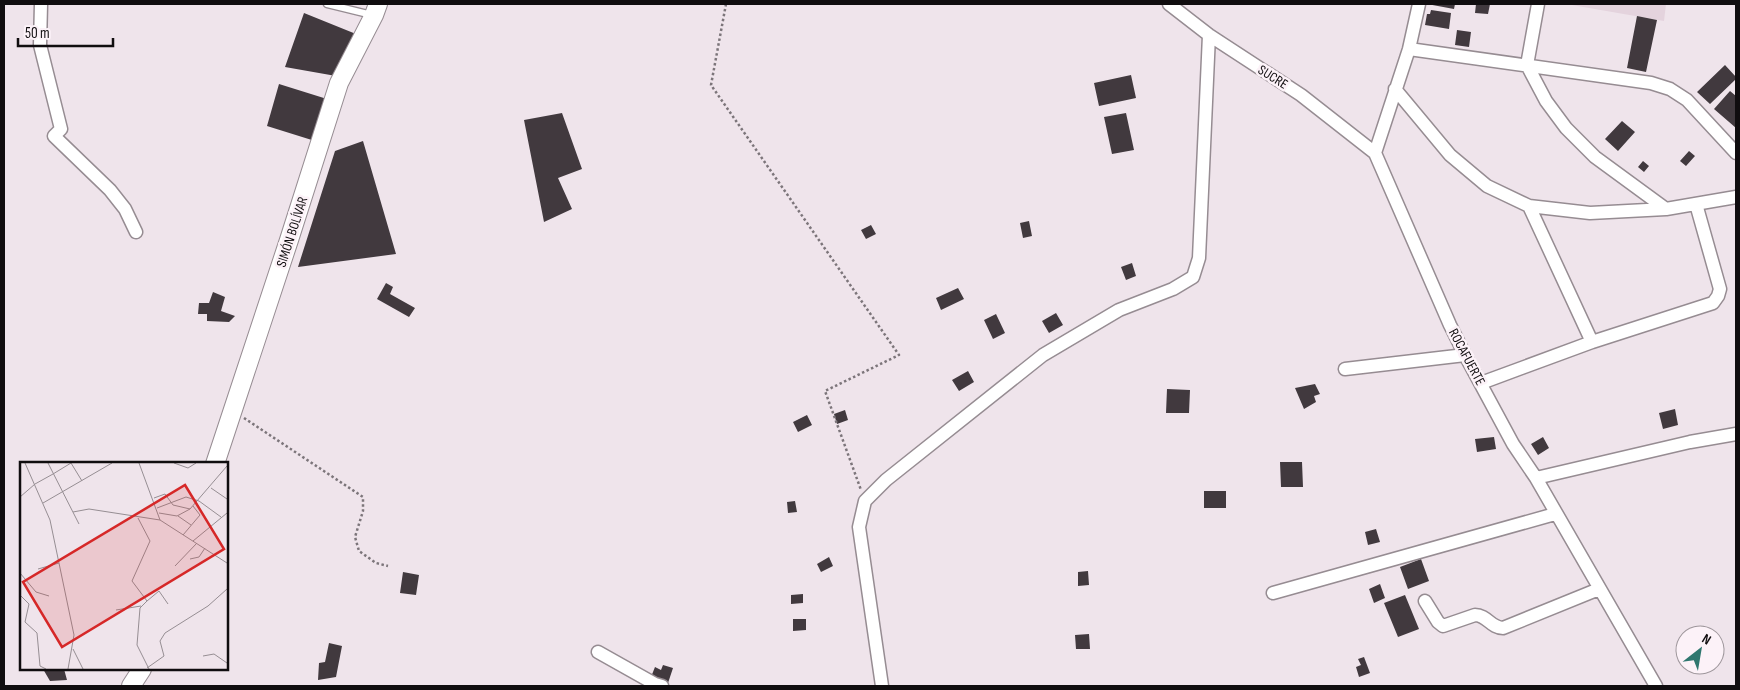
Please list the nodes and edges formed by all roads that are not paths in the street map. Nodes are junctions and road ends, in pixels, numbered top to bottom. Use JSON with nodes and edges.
{"nodes":[{"id":1,"x":41,"y":4,"type":"edge"},
{"id":2,"x":327,"y":4,"type":"edge"},
{"id":3,"x":1169,"y":4,"type":"edge"},
{"id":4,"x":1419,"y":4,"type":"edge"},
{"id":5,"x":1538,"y":4,"type":"edge"},
{"id":6,"x":376,"y":10,"type":"edge"},
{"id":7,"x":1209,"y":35,"type":"junction"},
{"id":8,"x":1409,"y":49,"type":"junction"},
{"id":9,"x":1528,"y":65,"type":"junction"},
{"id":10,"x":1395,"y":89,"type":"junction"},
{"id":11,"x":1375,"y":153,"type":"junction"},
{"id":12,"x":1736,"y":153,"type":"edge"},
{"id":13,"x":1736,"y":197,"type":"edge"},
{"id":14,"x":1696,"y":204,"type":"junction"},
{"id":15,"x":1528,"y":206,"type":"junction"},
{"id":16,"x":1666,"y":209,"type":"junction"},
{"id":17,"x":136,"y":232,"type":"dead end"},
{"id":18,"x":1592,"y":342,"type":"junction"},
{"id":19,"x":1465,"y":355,"type":"junction"},
{"id":20,"x":1345,"y":369,"type":"dead end"},
{"id":21,"x":1481,"y":383,"type":"junction"},
{"id":22,"x":1736,"y":434,"type":"edge"},
{"id":23,"x":216,"y":462,"type":"edge"},
{"id":24,"x":1536,"y":478,"type":"junction"},
{"id":25,"x":1555,"y":514,"type":"junction"},
{"id":26,"x":1599,"y":589,"type":"junction"},
{"id":27,"x":1272,"y":593,"type":"dead end"},
{"id":28,"x":1425,"y":601,"type":"dead end"},
{"id":29,"x":598,"y":652,"type":"dead end"},
{"id":30,"x":141,"y":670,"type":"edge"},
{"id":31,"x":131,"y":686,"type":"edge"},
{"id":32,"x":662,"y":686,"type":"edge"},
{"id":33,"x":882,"y":686,"type":"edge"},
{"id":34,"x":1656,"y":686,"type":"edge"}],
"edges":[{"from":1,"to":17,"type":"street"},
{"from":2,"to":6,"type":"lane"},
{"from":3,"to":7,"type":"street","name":"SUCRE"},
{"from":4,"to":8,"type":"street"},
{"from":5,"to":9,"type":"street"},
{"from":6,"to":23,"type":"street","name":"SIMÓN BOLÍVAR"},
{"from":7,"to":11,"type":"street","name":"SUCRE"},
{"from":7,"to":33,"type":"street"},
{"from":8,"to":9,"type":"street"},
{"from":8,"to":10,"type":"street"},
{"from":9,"to":12,"type":"street"},
{"from":9,"to":16,"type":"street"},
{"from":10,"to":11,"type":"street"},
{"from":10,"to":15,"type":"street"},
{"from":11,"to":19,"type":"street","name":"ROCAFUERTE"},
{"from":13,"to":14,"type":"street"},
{"from":14,"to":16,"type":"street"},
{"from":14,"to":18,"type":"street"},
{"from":15,"to":16,"type":"street"},
{"from":15,"to":18,"type":"street"},
{"from":18,"to":21,"type":"street"},
{"from":19,"to":20,"type":"street"},
{"from":19,"to":21,"type":"street","name":"ROCAFUERTE"},
{"from":21,"to":24,"type":"street","name":"ROCAFUERTE"},
{"from":22,"to":24,"type":"street"},
{"from":24,"to":25,"type":"street","name":"ROCAFUERTE"},
{"from":25,"to":26,"type":"street","name":"ROCAFUERTE"},
{"from":25,"to":27,"type":"street"},
{"from":26,"to":28,"type":"street"},
{"from":26,"to":34,"type":"street","name":"ROCAFUERTE"},
{"from":29,"to":32,"type":"street"},
{"from":30,"to":31,"type":"street"}]}
